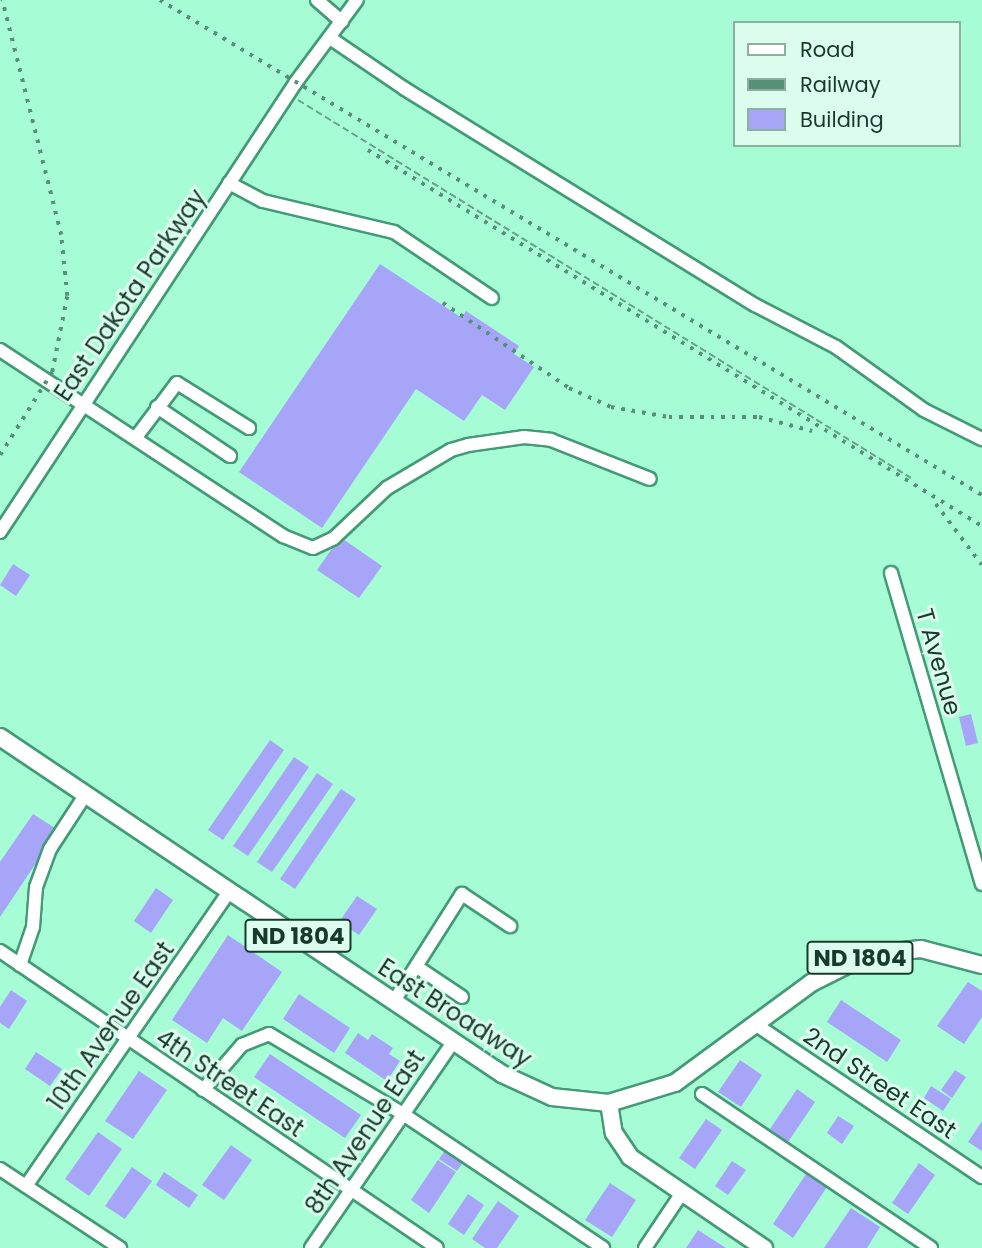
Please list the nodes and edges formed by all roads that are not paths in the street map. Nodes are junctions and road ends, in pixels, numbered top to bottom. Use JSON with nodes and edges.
{"nodes":[{"id":1,"x":317,"y":0,"type":"edge"},
{"id":2,"x":358,"y":0,"type":"edge"},
{"id":3,"x":342,"y":22,"type":"junction"},
{"id":4,"x":331,"y":38,"type":"junction"},
{"id":5,"x":229,"y":183,"type":"junction"},
{"id":6,"x":492,"y":299,"type":"dead end"},
{"id":7,"x":0,"y":350,"type":"edge"},
{"id":8,"x":82,"y":404,"type":"junction"},
{"id":9,"x":157,"y":407,"type":"junction"},
{"id":10,"x":249,"y":428,"type":"dead end"},
{"id":11,"x":136,"y":436,"type":"junction"},
{"id":12,"x":982,"y":439,"type":"edge"},
{"id":13,"x":230,"y":456,"type":"dead end"},
{"id":14,"x":650,"y":479,"type":"dead end"},
{"id":15,"x":0,"y":532,"type":"edge"},
{"id":16,"x":891,"y":573,"type":"dead end"},
{"id":17,"x":0,"y":737,"type":"edge"},
{"id":18,"x":86,"y":794,"type":"junction"},
{"id":19,"x":982,"y":884,"type":"edge"},
{"id":20,"x":230,"y":890,"type":"junction"},
{"id":21,"x":510,"y":926,"type":"dead end"},
{"id":22,"x":0,"y":951,"type":"edge"},
{"id":23,"x":20,"y":965,"type":"junction"},
{"id":24,"x":982,"y":965,"type":"edge"},
{"id":25,"x":417,"y":967,"type":"junction"},
{"id":26,"x":462,"y":997,"type":"dead end"},
{"id":27,"x":394,"y":1001,"type":"junction"},
{"id":28,"x":755,"y":1024,"type":"junction"},
{"id":29,"x":128,"y":1039,"type":"junction"},
{"id":30,"x":454,"y":1041,"type":"junction"},
{"id":31,"x":203,"y":1090,"type":"junction"},
{"id":32,"x":702,"y":1094,"type":"dead end"},
{"id":33,"x":608,"y":1103,"type":"junction"},
{"id":34,"x":403,"y":1114,"type":"junction"},
{"id":35,"x":0,"y":1169,"type":"edge"},
{"id":36,"x":982,"y":1177,"type":"edge"},
{"id":37,"x":26,"y":1186,"type":"junction"},
{"id":38,"x":351,"y":1190,"type":"junction"},
{"id":39,"x":682,"y":1193,"type":"junction"},
{"id":40,"x":120,"y":1248,"type":"edge"},
{"id":41,"x":311,"y":1248,"type":"edge"},
{"id":42,"x":437,"y":1248,"type":"edge"},
{"id":43,"x":603,"y":1248,"type":"edge"},
{"id":44,"x":645,"y":1248,"type":"edge"},
{"id":45,"x":764,"y":1248,"type":"edge"},
{"id":46,"x":931,"y":1248,"type":"edge"}],
"edges":[{"from":1,"to":3,"type":"street"},
{"from":2,"to":3,"type":"street","name":"East Dakota Parkway"},
{"from":3,"to":4,"type":"street","name":"East Dakota Parkway"},
{"from":4,"to":5,"type":"street","name":"East Dakota Parkway"},
{"from":4,"to":12,"type":"street"},
{"from":5,"to":6,"type":"street"},
{"from":5,"to":8,"type":"street","name":"East Dakota Parkway"},
{"from":7,"to":8,"type":"street"},
{"from":8,"to":11,"type":"street"},
{"from":8,"to":15,"type":"street","name":"East Dakota Parkway"},
{"from":9,"to":10,"type":"street"},
{"from":9,"to":11,"type":"street"},
{"from":9,"to":13,"type":"street"},
{"from":11,"to":14,"type":"street"},
{"from":16,"to":19,"type":"street","name":"T Avenue"},
{"from":17,"to":18,"type":"main road","name":"East Broadway","number":"ND 1804"},
{"from":18,"to":20,"type":"main road","name":"East Broadway","number":"ND 1804"},
{"from":18,"to":23,"type":"street"},
{"from":20,"to":27,"type":"main road","name":"East Broadway","number":"ND 1804"},
{"from":20,"to":29,"type":"street","name":"10th Avenue East"},
{"from":21,"to":25,"type":"street"},
{"from":22,"to":23,"type":"street","name":"4th Street East"},
{"from":23,"to":29,"type":"street","name":"4th Street East"},
{"from":24,"to":28,"type":"main road","number":"ND 1804"},
{"from":25,"to":26,"type":"street"},
{"from":25,"to":27,"type":"street"},
{"from":27,"to":30,"type":"main road","name":"East Broadway","number":"ND 1804"},
{"from":28,"to":33,"type":"main road","number":"ND 1804"},
{"from":28,"to":36,"type":"street","name":"2nd Street East"},
{"from":29,"to":31,"type":"street","name":"4th Street East"},
{"from":29,"to":37,"type":"street","name":"10th Avenue East"},
{"from":30,"to":33,"type":"main road","name":"East Broadway","number":"ND 1804"},
{"from":30,"to":34,"type":"street","name":"8th Avenue East"},
{"from":31,"to":34,"type":"street"},
{"from":31,"to":38,"type":"street","name":"4th Street East"},
{"from":32,"to":46,"type":"street"},
{"from":33,"to":39,"type":"main road"},
{"from":34,"to":38,"type":"street","name":"8th Avenue East"},
{"from":34,"to":43,"type":"street"},
{"from":35,"to":37,"type":"street"},
{"from":37,"to":40,"type":"street"},
{"from":38,"to":41,"type":"street","name":"8th Avenue East"},
{"from":38,"to":42,"type":"street","name":"4th Street East"},
{"from":39,"to":44,"type":"street"},
{"from":39,"to":45,"type":"main road"}]}
